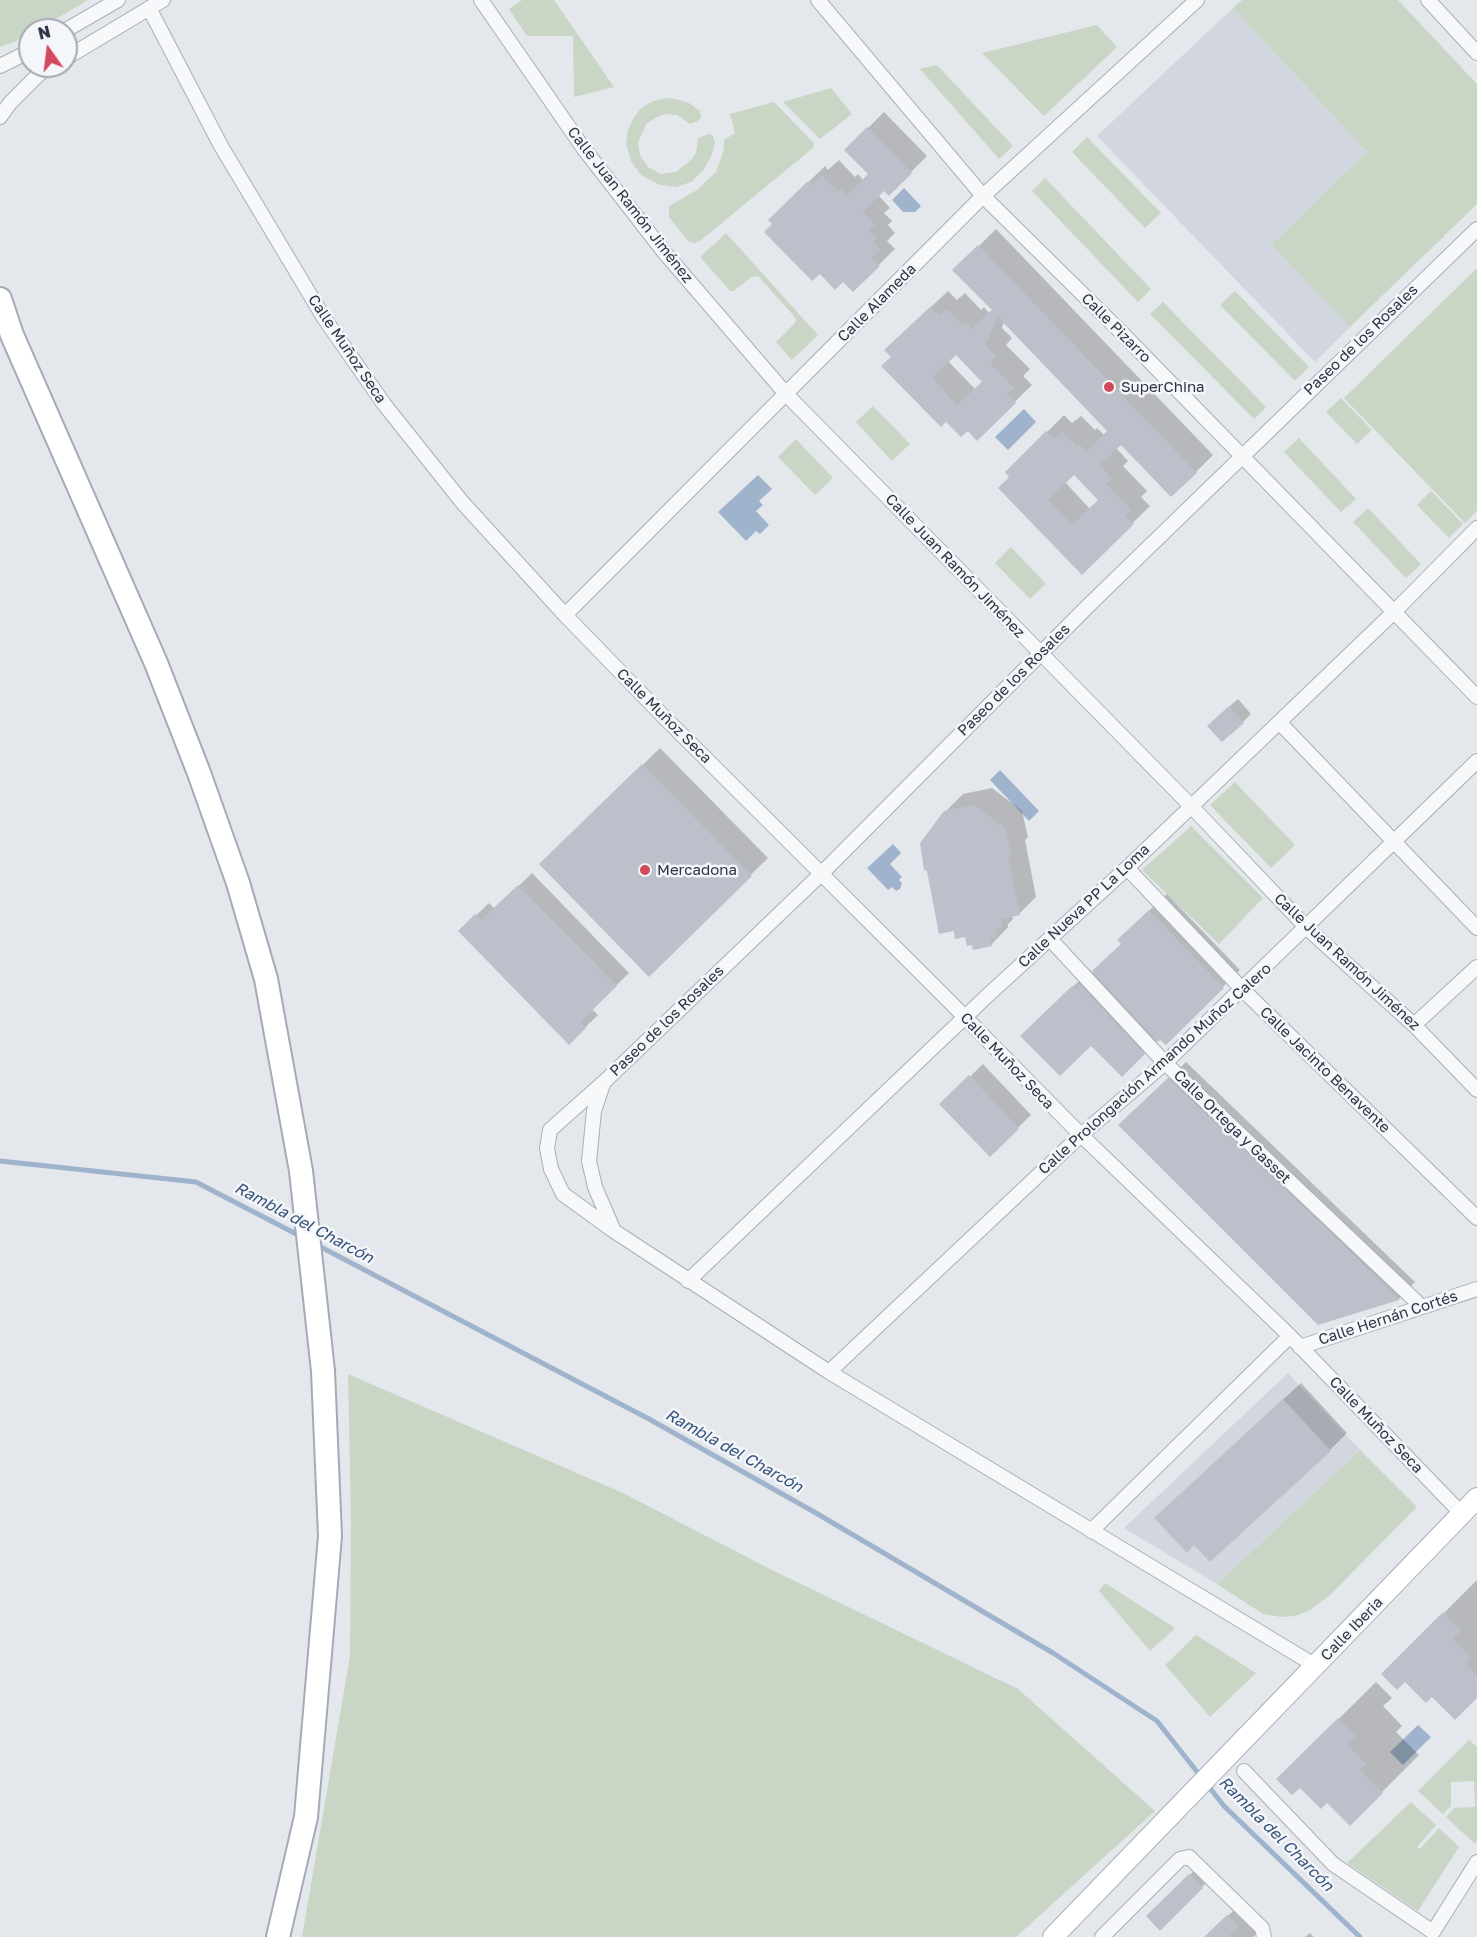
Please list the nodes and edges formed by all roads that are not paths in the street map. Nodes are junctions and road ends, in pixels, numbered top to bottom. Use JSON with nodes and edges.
{"nodes":[{"id":1,"x":118,"y":0,"type":"edge"},
{"id":2,"x":163,"y":0,"type":"edge"},
{"id":3,"x":481,"y":0,"type":"edge"},
{"id":4,"x":818,"y":0,"type":"edge"},
{"id":5,"x":1197,"y":0,"type":"edge"},
{"id":6,"x":1428,"y":0,"type":"edge"},
{"id":7,"x":149,"y":8,"type":"junction"},
{"id":8,"x":78,"y":23,"type":"edge"},
{"id":9,"x":78,"y":51,"type":"edge"},
{"id":10,"x":1477,"y":53,"type":"edge"},
{"id":11,"x":18,"y":57,"type":"edge"},
{"id":12,"x":0,"y":66,"type":"edge"},
{"id":13,"x":35,"y":78,"type":"edge"},
{"id":14,"x":0,"y":117,"type":"edge"},
{"id":15,"x":983,"y":196,"type":"junction"},
{"id":16,"x":1477,"y":229,"type":"edge"},
{"id":17,"x":0,"y":298,"type":"edge"},
{"id":18,"x":6,"y":328,"type":"edge"},
{"id":19,"x":786,"y":394,"type":"junction"},
{"id":20,"x":1241,"y":456,"type":"junction"},
{"id":21,"x":1477,"y":528,"type":"edge"},
{"id":22,"x":1394,"y":612,"type":"junction"},
{"id":23,"x":565,"y":615,"type":"junction"},
{"id":24,"x":1041,"y":654,"type":"junction"},
{"id":25,"x":1477,"y":697,"type":"edge"},
{"id":26,"x":1279,"y":722,"type":"junction"},
{"id":27,"x":1477,"y":761,"type":"edge"},
{"id":28,"x":1191,"y":806,"type":"junction"},
{"id":29,"x":1394,"y":842,"type":"junction"},
{"id":30,"x":1127,"y":868,"type":"junction"},
{"id":31,"x":822,"y":873,"type":"junction"},
{"id":32,"x":1307,"y":928,"type":"junction"},
{"id":33,"x":1477,"y":928,"type":"edge"},
{"id":34,"x":1050,"y":939,"type":"junction"},
{"id":35,"x":1477,"y":967,"type":"edge"},
{"id":36,"x":1243,"y":990,"type":"junction"},
{"id":37,"x":965,"y":1018,"type":"junction"},
{"id":38,"x":1414,"y":1025,"type":"junction"},
{"id":39,"x":1165,"y":1063,"type":"junction"},
{"id":40,"x":604,"y":1082,"type":"junction"},
{"id":41,"x":1477,"y":1090,"type":"edge"},
{"id":42,"x":1081,"y":1135,"type":"junction"},
{"id":43,"x":1477,"y":1218,"type":"edge"},
{"id":44,"x":614,"y":1231,"type":"junction"},
{"id":45,"x":688,"y":1281,"type":"junction"},
{"id":46,"x":1477,"y":1289,"type":"edge"},
{"id":47,"x":1422,"y":1307,"type":"junction"},
{"id":48,"x":1295,"y":1342,"type":"junction"},
{"id":49,"x":829,"y":1372,"type":"junction"},
{"id":50,"x":1477,"y":1498,"type":"edge"},
{"id":51,"x":1462,"y":1514,"type":"junction"},
{"id":52,"x":1091,"y":1531,"type":"junction"},
{"id":53,"x":1316,"y":1666,"type":"junction"},
{"id":54,"x":1244,"y":1771,"type":"dead end"},
{"id":55,"x":1477,"y":1862,"type":"edge"},
{"id":56,"x":278,"y":1937,"type":"edge"},
{"id":57,"x":1053,"y":1937,"type":"edge"},
{"id":58,"x":1102,"y":1937,"type":"edge"},
{"id":59,"x":1264,"y":1937,"type":"edge"}],
"edges":[{"from":1,"to":8,"type":"street"},
{"from":2,"to":7,"type":"street"},
{"from":3,"to":19,"type":"street","name":"Calle Juan Ramón Jiménez"},
{"from":4,"to":15,"type":"street","name":"Calle Pizarro"},
{"from":5,"to":15,"type":"street","name":"Calle Alameda"},
{"from":6,"to":10,"type":"street"},
{"from":7,"to":9,"type":"street"},
{"from":7,"to":23,"type":"street","name":"Calle Muñoz Seca"},
{"from":11,"to":12,"type":"street"},
{"from":13,"to":14,"type":"street"},
{"from":15,"to":19,"type":"street","name":"Calle Alameda"},
{"from":15,"to":20,"type":"street","name":"Calle Pizarro"},
{"from":16,"to":20,"type":"street","name":"Paseo de los Rosales"},
{"from":17,"to":18,"type":"main road"},
{"from":18,"to":56,"type":"main road"},
{"from":19,"to":23,"type":"street","name":"Calle Alameda"},
{"from":19,"to":24,"type":"street","name":"Calle Juan Ramón Jiménez"},
{"from":20,"to":22,"type":"street","name":"Calle Pizarro"},
{"from":20,"to":24,"type":"street","name":"Paseo de los Rosales"},
{"from":21,"to":22,"type":"street","name":"Calle Nueva PP La Loma"},
{"from":22,"to":25,"type":"street","name":"Calle Pizarro"},
{"from":22,"to":26,"type":"street","name":"Calle Nueva PP La Loma"},
{"from":23,"to":31,"type":"street","name":"Calle Muñoz Seca"},
{"from":24,"to":28,"type":"street","name":"Calle Juan Ramón Jiménez"},
{"from":24,"to":31,"type":"street","name":"Paseo de los Rosales"},
{"from":26,"to":28,"type":"street","name":"Calle Nueva PP La Loma"},
{"from":26,"to":29,"type":"street"},
{"from":27,"to":29,"type":"street","name":"Calle Prolongación Armando Muñoz Calero"},
{"from":28,"to":30,"type":"street","name":"Calle Nueva PP La Loma"},
{"from":28,"to":32,"type":"street","name":"Calle Juan Ramón Jiménez"},
{"from":29,"to":32,"type":"street","name":"Calle Prolongación Armando Muñoz Calero"},
{"from":29,"to":33,"type":"street"},
{"from":30,"to":34,"type":"street","name":"Calle Nueva PP La Loma"},
{"from":30,"to":36,"type":"street","name":"Calle Jacinto Benavente"},
{"from":31,"to":37,"type":"street","name":"Calle Muñoz Seca"},
{"from":31,"to":40,"type":"street","name":"Paseo de los Rosales"},
{"from":32,"to":36,"type":"street","name":"Calle Prolongación Armando Muñoz Calero"},
{"from":32,"to":38,"type":"street","name":"Calle Juan Ramón Jiménez"},
{"from":34,"to":37,"type":"street","name":"Calle Nueva PP La Loma"},
{"from":34,"to":39,"type":"street","name":"Calle Ortega y Gasset"},
{"from":35,"to":38,"type":"street"},
{"from":36,"to":39,"type":"street","name":"Calle Prolongación Armando Muñoz Calero"},
{"from":36,"to":43,"type":"street","name":"Calle Jacinto Benavente"},
{"from":37,"to":42,"type":"street","name":"Calle Muñoz Seca"},
{"from":37,"to":45,"type":"street","name":"Calle Nueva PP La Loma"},
{"from":38,"to":41,"type":"street","name":"Calle Juan Ramón Jiménez"},
{"from":39,"to":42,"type":"street","name":"Calle Prolongación Armando Muñoz Calero"},
{"from":39,"to":47,"type":"street","name":"Calle Ortega y Gasset"},
{"from":40,"to":44,"type":"street"},
{"from":40,"to":44,"type":"street","name":"Paseo de los Rosales"},
{"from":42,"to":48,"type":"street","name":"Calle Muñoz Seca"},
{"from":42,"to":49,"type":"street","name":"Calle Prolongación Armando Muñoz Calero"},
{"from":44,"to":45,"type":"street"},
{"from":45,"to":49,"type":"street"},
{"from":46,"to":47,"type":"street","name":"Calle Hernán Cortés"},
{"from":47,"to":48,"type":"street","name":"Calle Hernán Cortés"},
{"from":48,"to":51,"type":"street","name":"Calle Muñoz Seca"},
{"from":48,"to":52,"type":"street"},
{"from":49,"to":52,"type":"street"},
{"from":50,"to":51,"type":"main road","name":"Calle Iberia"},
{"from":51,"to":53,"type":"main road","name":"Calle Iberia"},
{"from":52,"to":53,"type":"street"},
{"from":53,"to":57,"type":"main road","name":"Calle Iberia"},
{"from":54,"to":55,"type":"street"},
{"from":58,"to":59,"type":"street"}]}
